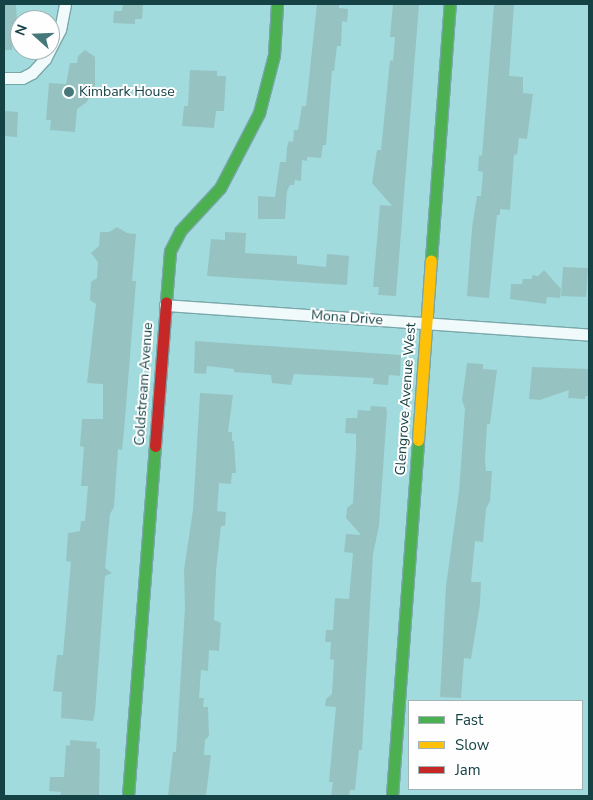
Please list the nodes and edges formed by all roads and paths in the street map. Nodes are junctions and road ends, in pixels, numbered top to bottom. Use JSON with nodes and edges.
{"nodes":[{"id":1,"x":65,"y":4,"type":"edge"},
{"id":2,"x":277,"y":4,"type":"edge"},
{"id":3,"x":450,"y":4,"type":"edge"},
{"id":4,"x":4,"y":78,"type":"edge"},
{"id":5,"x":165,"y":305,"type":"junction"},
{"id":6,"x":427,"y":324,"type":"junction"},
{"id":7,"x":589,"y":335,"type":"edge"},
{"id":8,"x":128,"y":796,"type":"edge"},
{"id":9,"x":392,"y":796,"type":"edge"}],
"edges":[{"from":1,"to":4,"type":"street"},
{"from":2,"to":5,"type":"street","name":"Coldstream Avenue"},
{"from":3,"to":6,"type":"street","name":"Glengrove Avenue West"},
{"from":5,"to":6,"type":"street","name":"Mona Drive"},
{"from":5,"to":8,"type":"street","name":"Coldstream Avenue"},
{"from":6,"to":7,"type":"street","name":"Mona Drive"},
{"from":6,"to":9,"type":"street","name":"Glengrove Avenue West"}]}
